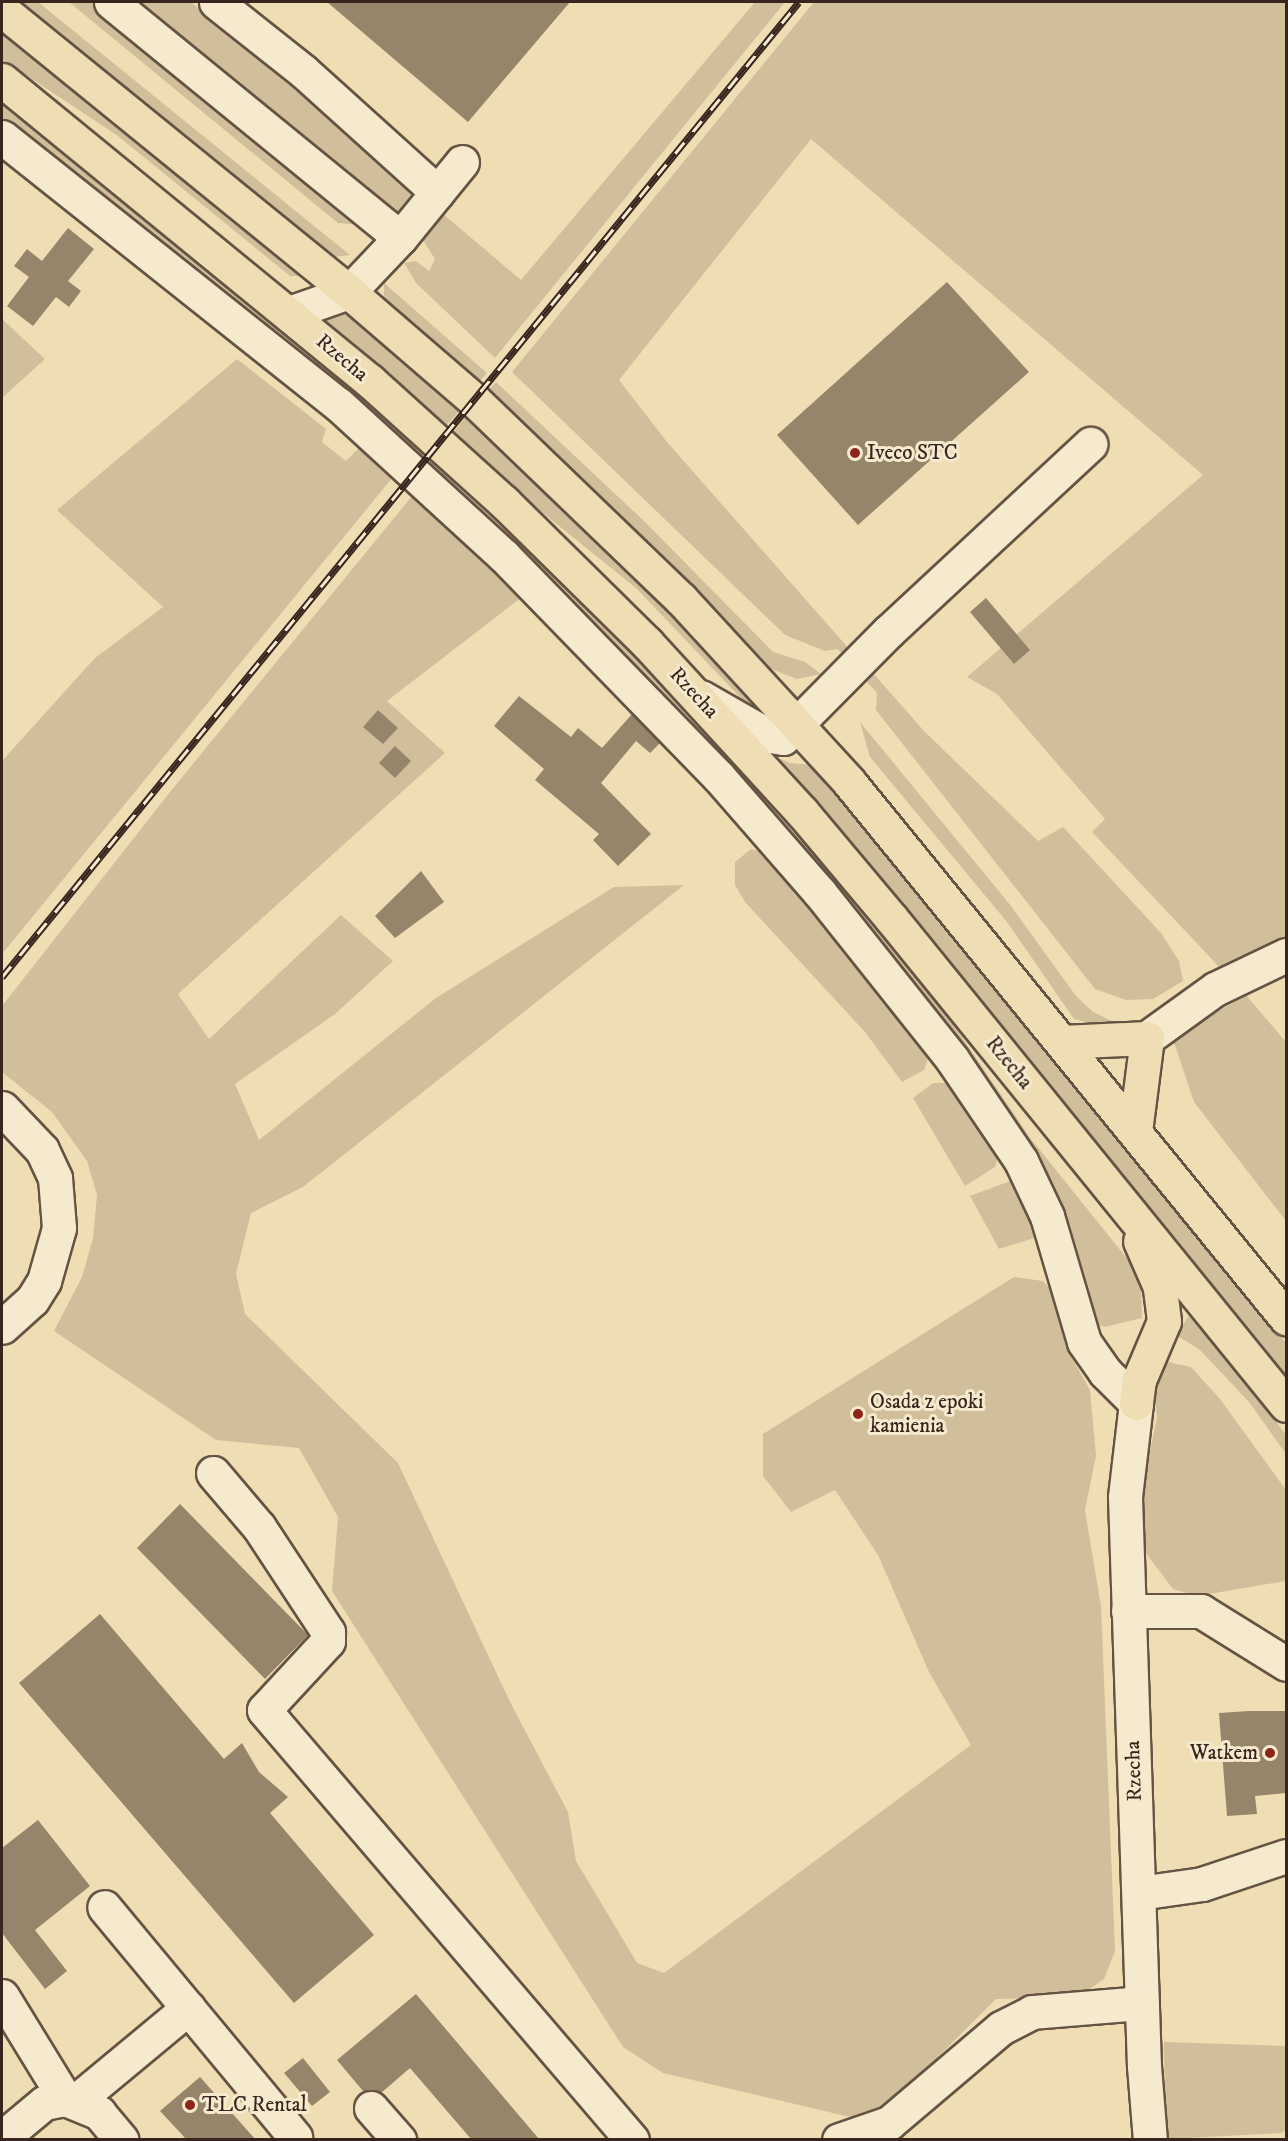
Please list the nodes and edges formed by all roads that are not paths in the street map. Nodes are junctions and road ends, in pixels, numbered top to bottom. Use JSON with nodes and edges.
{"nodes":[{"id":1,"x":111,"y":2,"type":"edge"},
{"id":2,"x":216,"y":2,"type":"edge"},
{"id":3,"x":2,"y":10,"type":"edge"},
{"id":4,"x":2,"y":80,"type":"edge"},
{"id":5,"x":2,"y":137,"type":"edge"},
{"id":6,"x":462,"y":162,"type":"dead end"},
{"id":7,"x":437,"y":192,"type":"junction"},
{"id":8,"x":400,"y":237,"type":"junction"},
{"id":9,"x":349,"y":292,"type":"junction"},
{"id":10,"x":289,"y":313,"type":"junction"},
{"id":11,"x":1090,"y":444,"type":"dead end"},
{"id":12,"x":694,"y":693,"type":"junction"},
{"id":13,"x":798,"y":724,"type":"junction"},
{"id":14,"x":1287,"y":955,"type":"edge"},
{"id":15,"x":1147,"y":1038,"type":"junction"},
{"id":16,"x":1062,"y":1042,"type":"junction"},
{"id":17,"x":2,"y":1108,"type":"edge"},
{"id":18,"x":1135,"y":1132,"type":"junction"},
{"id":19,"x":1124,"y":1204,"type":"junction"},
{"id":20,"x":1287,"y":1318,"type":"edge"},
{"id":21,"x":2,"y":1327,"type":"edge"},
{"id":22,"x":1136,"y":1403,"type":"junction"},
{"id":23,"x":1287,"y":1405,"type":"edge"},
{"id":24,"x":213,"y":1473,"type":"dead end"},
{"id":25,"x":1128,"y":1611,"type":"junction"},
{"id":26,"x":1287,"y":1664,"type":"edge"},
{"id":27,"x":1287,"y":1856,"type":"edge"},
{"id":28,"x":1139,"y":1893,"type":"junction"},
{"id":29,"x":104,"y":1907,"type":"dead end"},
{"id":30,"x":2,"y":1996,"type":"edge"},
{"id":31,"x":1142,"y":2004,"type":"junction"},
{"id":32,"x":188,"y":2008,"type":"junction"},
{"id":33,"x":71,"y":2100,"type":"junction"},
{"id":34,"x":371,"y":2108,"type":"dead end"},
{"id":35,"x":295,"y":2137,"type":"dead end"},
{"id":36,"x":2,"y":2138,"type":"edge"},
{"id":37,"x":122,"y":2139,"type":"edge"},
{"id":38,"x":399,"y":2139,"type":"edge"},
{"id":39,"x":632,"y":2139,"type":"edge"},
{"id":40,"x":839,"y":2139,"type":"edge"},
{"id":41,"x":1150,"y":2139,"type":"edge"}],
"edges":[{"from":1,"to":8,"type":"street"},
{"from":2,"to":7,"type":"street"},
{"from":3,"to":9,"type":"main road"},
{"from":4,"to":10,"type":"main road","name":"Rzecha"},
{"from":5,"to":22,"type":"street"},
{"from":6,"to":7,"type":"street"},
{"from":7,"to":8,"type":"street"},
{"from":8,"to":9,"type":"street"},
{"from":9,"to":10,"type":"street"},
{"from":9,"to":13,"type":"main road"},
{"from":10,"to":12,"type":"main road","name":"Rzecha"},
{"from":11,"to":13,"type":"street"},
{"from":12,"to":13,"type":"street"},
{"from":12,"to":19,"type":"main road","name":"Rzecha"},
{"from":13,"to":16,"type":"main road"},
{"from":14,"to":15,"type":"street"},
{"from":15,"to":16,"type":"main road"},
{"from":15,"to":18,"type":"main road"},
{"from":16,"to":18,"type":"main road"},
{"from":17,"to":21,"type":"street"},
{"from":18,"to":20,"type":"main road"},
{"from":19,"to":22,"type":"main road"},
{"from":19,"to":23,"type":"main road","name":"Rzecha"},
{"from":22,"to":25,"type":"street","name":"Rzecha"},
{"from":24,"to":39,"type":"street"},
{"from":25,"to":26,"type":"street"},
{"from":25,"to":28,"type":"street","name":"Rzecha"},
{"from":27,"to":28,"type":"street"},
{"from":28,"to":31,"type":"street","name":"Rzecha"},
{"from":29,"to":32,"type":"street"},
{"from":30,"to":33,"type":"street"},
{"from":31,"to":40,"type":"street"},
{"from":31,"to":41,"type":"street","name":"Rzecha"},
{"from":32,"to":33,"type":"street"},
{"from":32,"to":35,"type":"street"},
{"from":33,"to":36,"type":"street"},
{"from":33,"to":37,"type":"street"},
{"from":34,"to":38,"type":"street"}]}
